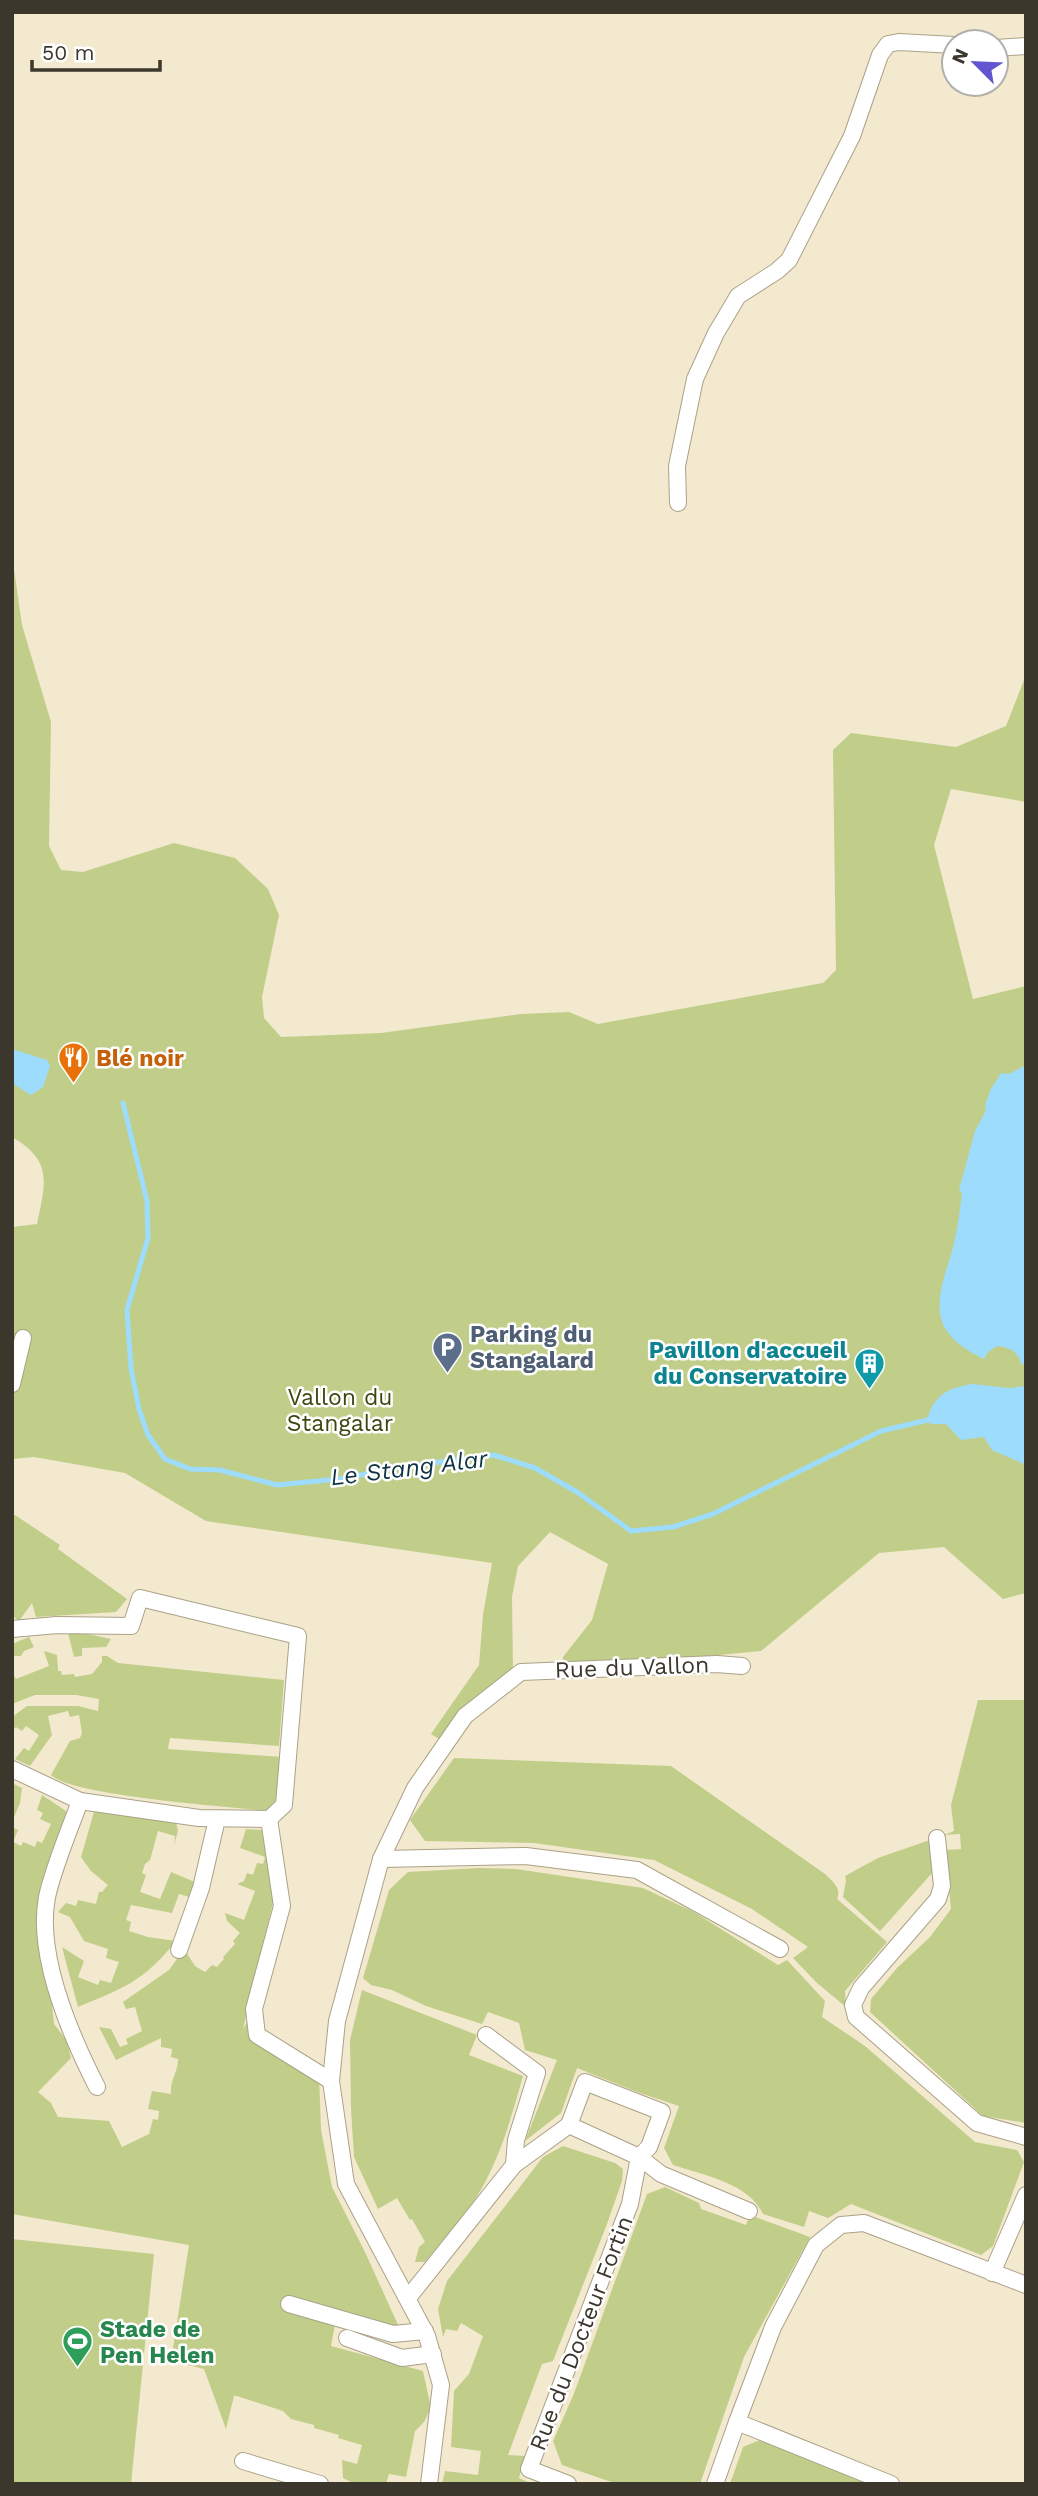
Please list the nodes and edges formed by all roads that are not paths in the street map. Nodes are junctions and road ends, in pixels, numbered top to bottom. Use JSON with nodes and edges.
{"nodes":[{"id":1,"x":940,"y":44,"type":"edge"},
{"id":2,"x":678,"y":503,"type":"dead end"},
{"id":3,"x":23,"y":1338,"type":"dead end"},
{"id":4,"x":12,"y":1384,"type":"edge"},
{"id":5,"x":12,"y":1629,"type":"edge"},
{"id":6,"x":742,"y":1666,"type":"dead end"},
{"id":7,"x":12,"y":1769,"type":"edge"},
{"id":8,"x":80,"y":1801,"type":"junction"},
{"id":9,"x":217,"y":1819,"type":"junction"},
{"id":10,"x":269,"y":1819,"type":"junction"},
{"id":11,"x":937,"y":1838,"type":"dead end"},
{"id":12,"x":381,"y":1859,"type":"junction"},
{"id":13,"x":780,"y":1949,"type":"dead end"},
{"id":14,"x":179,"y":1950,"type":"dead end"},
{"id":15,"x":486,"y":2035,"type":"dead end"},
{"id":16,"x":331,"y":2081,"type":"junction"},
{"id":17,"x":97,"y":2087,"type":"dead end"},
{"id":18,"x":569,"y":2125,"type":"junction"},
{"id":19,"x":1026,"y":2137,"type":"edge"},
{"id":20,"x":639,"y":2157,"type":"junction"},
{"id":21,"x":514,"y":2165,"type":"junction"},
{"id":22,"x":1026,"y":2195,"type":"edge"},
{"id":23,"x":749,"y":2211,"type":"dead end"},
{"id":24,"x":992,"y":2273,"type":"junction"},
{"id":25,"x":1026,"y":2285,"type":"edge"},
{"id":26,"x":408,"y":2298,"type":"junction"},
{"id":27,"x":289,"y":2304,"type":"dead end"},
{"id":28,"x":425,"y":2331,"type":"junction"},
{"id":29,"x":347,"y":2338,"type":"dead end"},
{"id":30,"x":433,"y":2354,"type":"junction"},
{"id":31,"x":737,"y":2423,"type":"junction"},
{"id":32,"x":243,"y":2461,"type":"dead end"},
{"id":33,"x":885,"y":2483,"type":"edge"},
{"id":34,"x":320,"y":2484,"type":"edge"},
{"id":35,"x":429,"y":2484,"type":"edge"},
{"id":36,"x":568,"y":2484,"type":"edge"},
{"id":37,"x":715,"y":2484,"type":"edge"}],
"edges":[{"from":1,"to":2,"type":"street"},
{"from":3,"to":4,"type":"street"},
{"from":5,"to":10,"type":"street"},
{"from":6,"to":12,"type":"street","name":"Rue du Vallon"},
{"from":7,"to":8,"type":"street"},
{"from":8,"to":9,"type":"street"},
{"from":8,"to":17,"type":"street"},
{"from":9,"to":10,"type":"street"},
{"from":9,"to":14,"type":"street"},
{"from":10,"to":16,"type":"street"},
{"from":11,"to":19,"type":"street"},
{"from":12,"to":13,"type":"street"},
{"from":12,"to":16,"type":"street"},
{"from":15,"to":21,"type":"street"},
{"from":16,"to":26,"type":"street"},
{"from":18,"to":20,"type":"street"},
{"from":18,"to":20,"type":"street","name":"Rue du Docteur Fortin"},
{"from":18,"to":21,"type":"street"},
{"from":20,"to":23,"type":"street"},
{"from":20,"to":36,"type":"street","name":"Rue du Docteur Fortin"},
{"from":21,"to":26,"type":"street"},
{"from":22,"to":24,"type":"street"},
{"from":24,"to":25,"type":"street"},
{"from":24,"to":31,"type":"street"},
{"from":26,"to":28,"type":"street"},
{"from":27,"to":28,"type":"street"},
{"from":28,"to":30,"type":"street"},
{"from":29,"to":30,"type":"street"},
{"from":30,"to":35,"type":"street"},
{"from":31,"to":33,"type":"street"},
{"from":31,"to":37,"type":"street"},
{"from":32,"to":34,"type":"street"}]}
